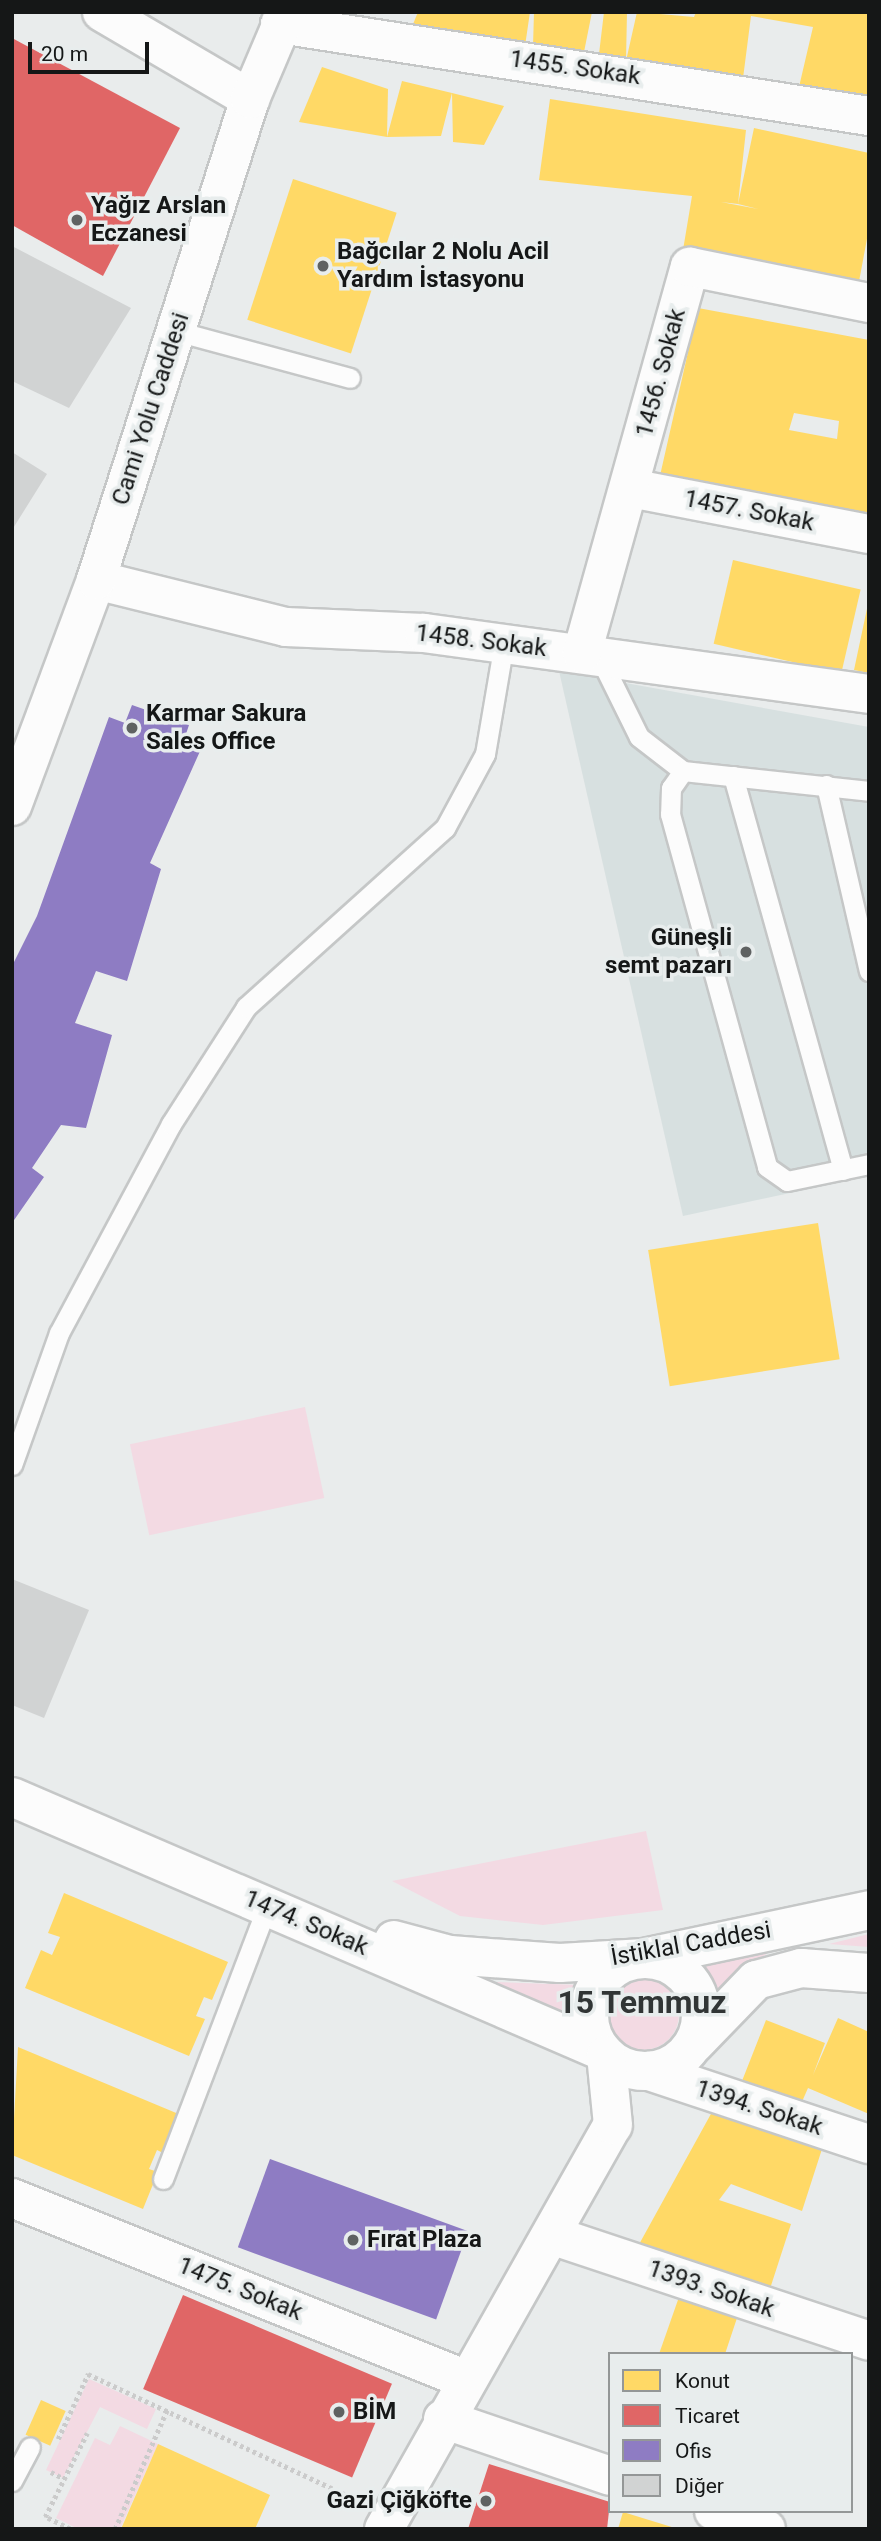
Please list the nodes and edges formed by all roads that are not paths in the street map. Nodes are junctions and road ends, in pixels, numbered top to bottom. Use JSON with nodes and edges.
{"nodes":[{"id":1,"x":102,"y":12,"type":"edge"},
{"id":2,"x":284,"y":18,"type":"edge"},
{"id":3,"x":250,"y":99,"type":"junction"},
{"id":4,"x":869,"y":116,"type":"edge"},
{"id":5,"x":869,"y":303,"type":"edge"},
{"id":6,"x":176,"y":331,"type":"junction"},
{"id":7,"x":350,"y":377,"type":"dead end"},
{"id":8,"x":630,"y":488,"type":"junction"},
{"id":9,"x":869,"y":534,"type":"edge"},
{"id":10,"x":96,"y":580,"type":"junction"},
{"id":11,"x":504,"y":643,"type":"junction"},
{"id":12,"x":591,"y":654,"type":"junction"},
{"id":13,"x":869,"y":694,"type":"edge"},
{"id":14,"x":683,"y":771,"type":"junction"},
{"id":15,"x":733,"y":776,"type":"junction"},
{"id":16,"x":826,"y":785,"type":"junction"},
{"id":17,"x":869,"y":791,"type":"edge"},
{"id":18,"x":12,"y":806,"type":"edge"},
{"id":19,"x":869,"y":971,"type":"edge"},
{"id":20,"x":869,"y":1164,"type":"edge"},
{"id":21,"x":843,"y":1170,"type":"junction"},
{"id":22,"x":12,"y":1465,"type":"edge"},
{"id":23,"x":12,"y":1797,"type":"edge"},
{"id":24,"x":267,"y":1906,"type":"junction"},
{"id":25,"x":869,"y":1910,"type":"edge"},
{"id":26,"x":644,"y":1958,"type":"junction"},
{"id":27,"x":869,"y":1973,"type":"edge"},
{"id":28,"x":692,"y":2046,"type":"junction"},
{"id":29,"x":603,"y":2052,"type":"junction"},
{"id":30,"x":649,"y":2071,"type":"junction"},
{"id":31,"x":869,"y":2144,"type":"edge"},
{"id":32,"x":163,"y":2179,"type":"dead end"},
{"id":33,"x":12,"y":2197,"type":"edge"},
{"id":34,"x":554,"y":2236,"type":"junction"},
{"id":35,"x":869,"y":2341,"type":"edge"},
{"id":36,"x":467,"y":2380,"type":"junction"},
{"id":37,"x":443,"y":2419,"type":"junction"},
{"id":38,"x":30,"y":2447,"type":"dead end"},
{"id":39,"x":608,"y":2475,"type":"edge"},
{"id":40,"x":12,"y":2482,"type":"edge"},
{"id":41,"x":720,"y":2513,"type":"edge"},
{"id":42,"x":387,"y":2523,"type":"edge"},
{"id":43,"x":766,"y":2529,"type":"edge"}],
"edges":[{"from":1,"to":3,"type":"street"},
{"from":2,"to":3,"type":"street","name":"Cami Yolu Caddesi"},
{"from":2,"to":4,"type":"street","name":"1455. Sokak"},
{"from":3,"to":6,"type":"street","name":"Cami Yolu Caddesi"},
{"from":5,"to":8,"type":"street","name":"1456. Sokak"},
{"from":6,"to":7,"type":"lane"},
{"from":6,"to":10,"type":"street","name":"Cami Yolu Caddesi"},
{"from":8,"to":9,"type":"street","name":"1457. Sokak"},
{"from":8,"to":12,"type":"street","name":"1456. Sokak"},
{"from":10,"to":11,"type":"street","name":"1458. Sokak"},
{"from":10,"to":18,"type":"street","name":"Cami Yolu Caddesi"},
{"from":11,"to":12,"type":"street","name":"1458. Sokak"},
{"from":11,"to":22,"type":"lane"},
{"from":12,"to":13,"type":"street","name":"1458. Sokak"},
{"from":12,"to":14,"type":"lane"},
{"from":14,"to":15,"type":"lane"},
{"from":14,"to":21,"type":"lane"},
{"from":15,"to":16,"type":"lane"},
{"from":15,"to":21,"type":"lane"},
{"from":16,"to":17,"type":"lane"},
{"from":16,"to":19,"type":"lane"},
{"from":20,"to":21,"type":"lane"},
{"from":23,"to":24,"type":"street","name":"1474. Sokak"},
{"from":24,"to":26,"type":"street","name":"İstiklal Caddesi"},
{"from":24,"to":29,"type":"street","name":"1474. Sokak"},
{"from":24,"to":32,"type":"lane"},
{"from":25,"to":26,"type":"street","name":"İstiklal Caddesi"},
{"from":26,"to":28,"type":"street"},
{"from":26,"to":29,"type":"street"},
{"from":27,"to":28,"type":"street"},
{"from":28,"to":30,"type":"street"},
{"from":29,"to":30,"type":"street"},
{"from":29,"to":34,"type":"street"},
{"from":30,"to":31,"type":"street","name":"1394. Sokak"},
{"from":33,"to":36,"type":"street","name":"1475. Sokak"},
{"from":34,"to":35,"type":"street","name":"1393. Sokak"},
{"from":34,"to":36,"type":"street"},
{"from":36,"to":37,"type":"street"},
{"from":37,"to":39,"type":"street"},
{"from":37,"to":42,"type":"street"},
{"from":38,"to":40,"type":"lane"},
{"from":41,"to":43,"type":"street"}]}
